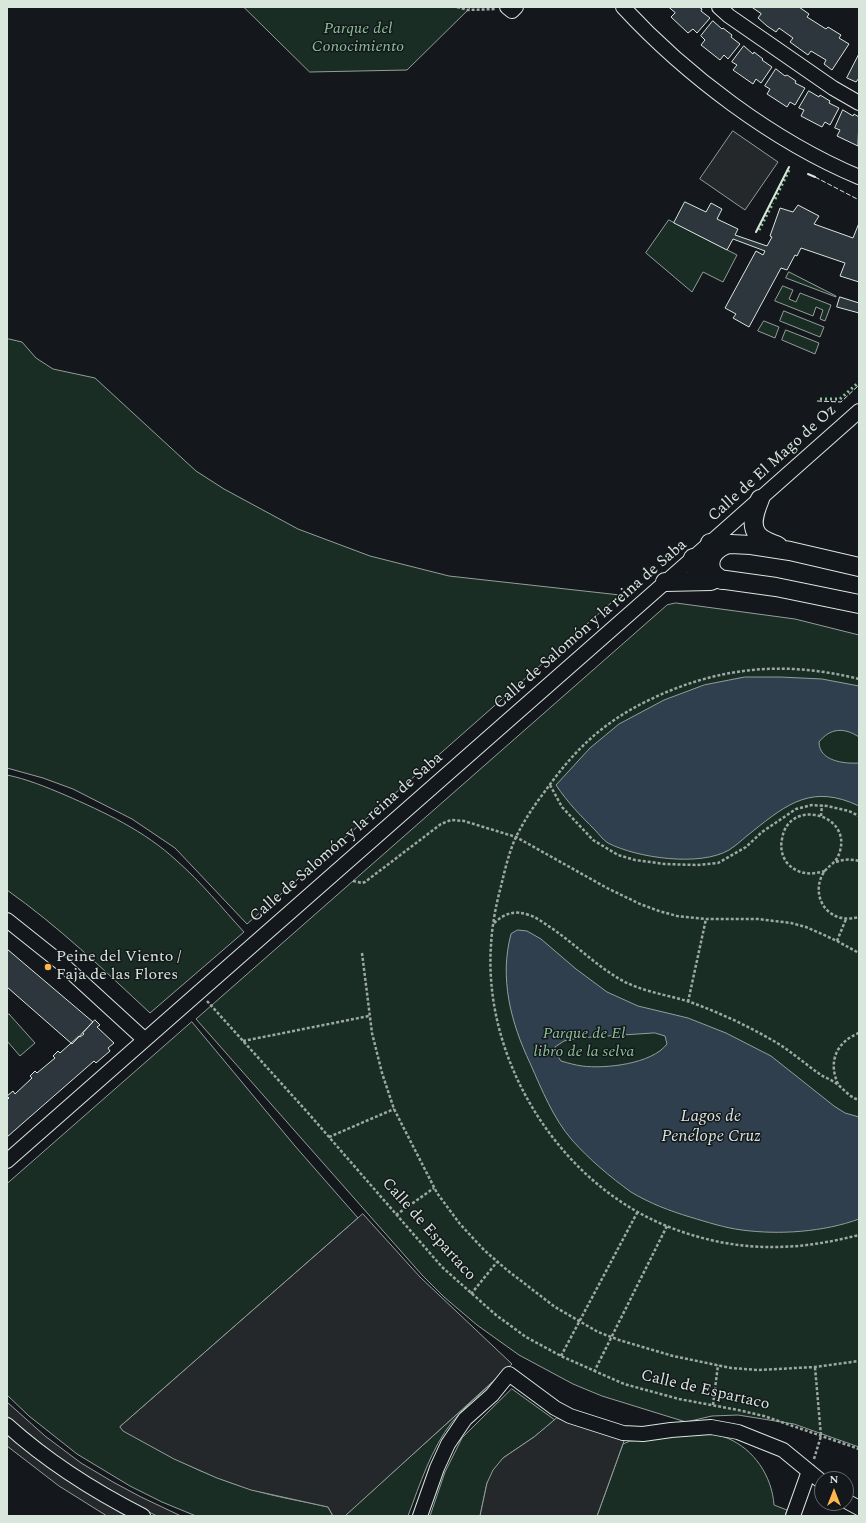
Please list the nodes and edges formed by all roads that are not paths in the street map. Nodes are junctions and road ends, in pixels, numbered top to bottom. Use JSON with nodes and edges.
{"nodes":[{"id":1,"x":516,"y":7,"type":"edge"},
{"id":2,"x":623,"y":7,"type":"edge"},
{"id":3,"x":719,"y":7,"type":"edge"},
{"id":4,"x":502,"y":8,"type":"edge"},
{"id":5,"x":859,"y":103,"type":"edge"},
{"id":6,"x":859,"y":177,"type":"edge"},
{"id":7,"x":859,"y":411,"type":"edge"},
{"id":8,"x":760,"y":499,"type":"junction"},
{"id":9,"x":710,"y":543,"type":"junction"},
{"id":10,"x":729,"y":544,"type":"junction"},
{"id":11,"x":790,"y":550,"type":"junction"},
{"id":12,"x":693,"y":558,"type":"junction"},
{"id":13,"x":859,"y":567,"type":"edge"},
{"id":14,"x":722,"y":580,"type":"junction"},
{"id":15,"x":665,"y":582,"type":"junction"},
{"id":16,"x":859,"y":604,"type":"edge"},
{"id":17,"x":7,"y":920,"type":"edge"},
{"id":18,"x":144,"y":1039,"type":"junction"},
{"id":19,"x":7,"y":1160,"type":"edge"},
{"id":20,"x":7,"y":1424,"type":"edge"},
{"id":21,"x":810,"y":1471,"type":"junction"},
{"id":22,"x":814,"y":1475,"type":"edge"},
{"id":23,"x":143,"y":1516,"type":"edge"},
{"id":24,"x":420,"y":1516,"type":"edge"},
{"id":25,"x":793,"y":1516,"type":"edge"}],
"edges":[{"from":1,"to":4,"type":"street"},
{"from":2,"to":6,"type":"street"},
{"from":3,"to":5,"type":"street"},
{"from":7,"to":8,"type":"street","name":"Calle de El Mago de Oz"},
{"from":8,"to":9,"type":"street","name":"Calle de El Mago de Oz"},
{"from":8,"to":11,"type":"main road"},
{"from":9,"to":10,"type":"main road"},
{"from":9,"to":12,"type":"street","name":"Calle de Salomón y la reina de Saba"},
{"from":10,"to":11,"type":"main road"},
{"from":10,"to":14,"type":"main road"},
{"from":11,"to":13,"type":"main road"},
{"from":12,"to":14,"type":"main road"},
{"from":12,"to":15,"type":"street","name":"Calle de Salomón y la reina de Saba"},
{"from":14,"to":15,"type":"main road"},
{"from":14,"to":16,"type":"main road"},
{"from":15,"to":18,"type":"street","name":"Calle de Salomón y la reina de Saba"},
{"from":17,"to":18,"type":"street"},
{"from":18,"to":19,"type":"street","name":"Calle de Salomón y la reina de Saba"},
{"from":20,"to":23,"type":"street"},
{"from":21,"to":22,"type":"street"},
{"from":21,"to":24,"type":"street"},
{"from":21,"to":25,"type":"street"}]}
